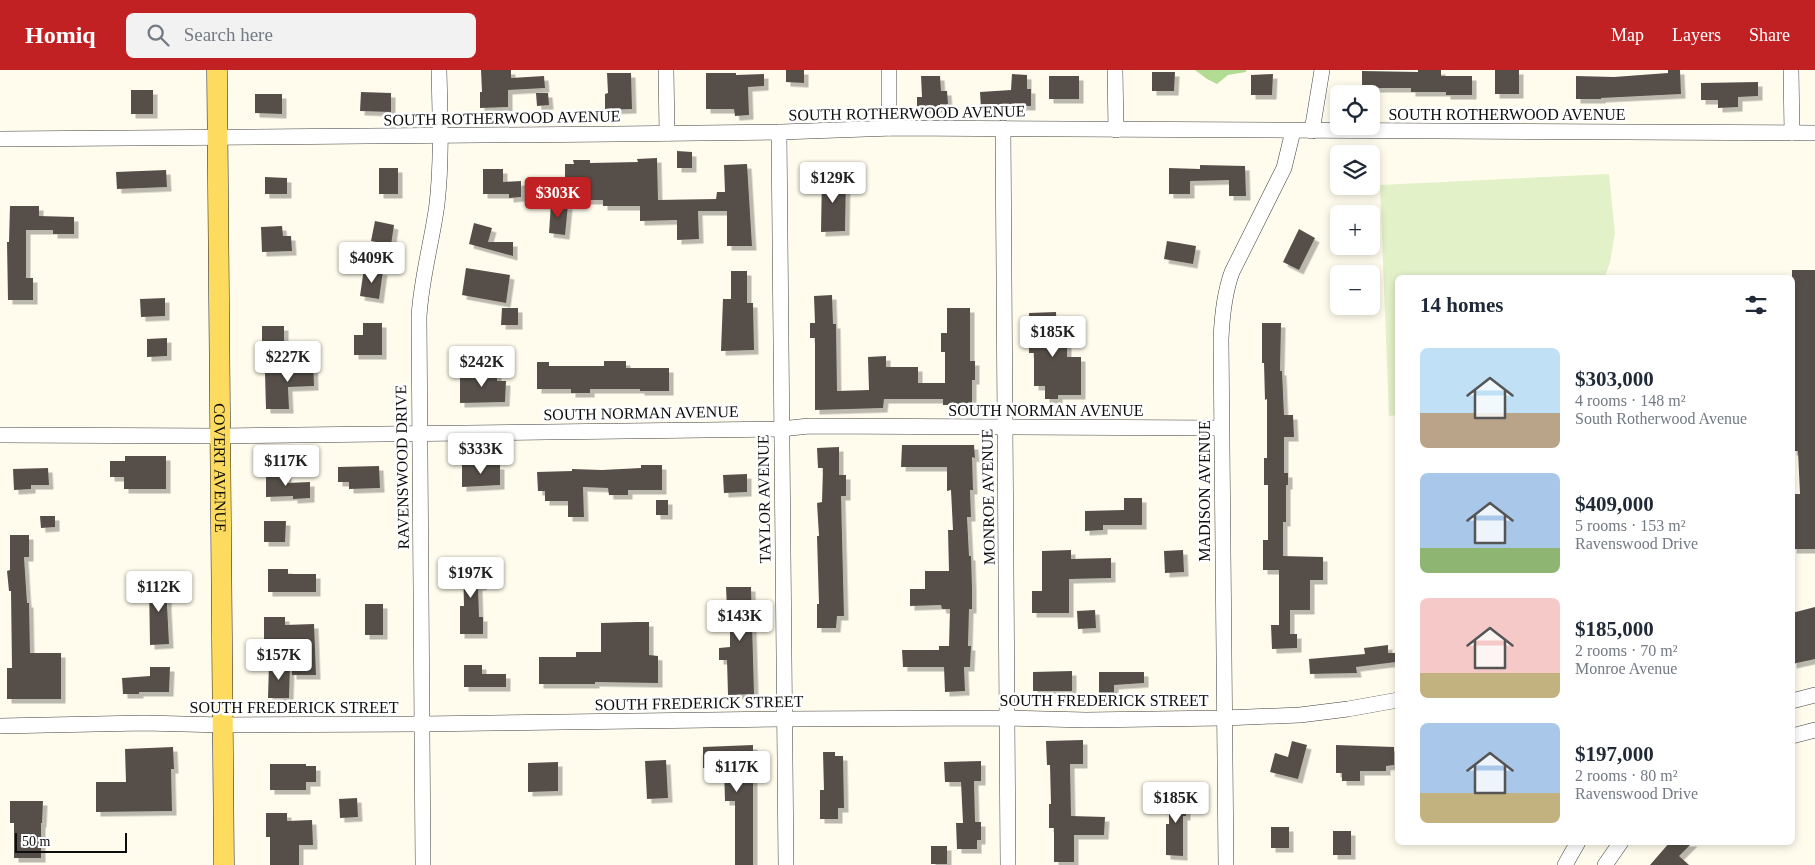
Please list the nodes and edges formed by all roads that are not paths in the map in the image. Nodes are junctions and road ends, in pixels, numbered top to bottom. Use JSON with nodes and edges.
{"nodes":[{"id":1,"x":217,"y":70,"type":"edge"},
{"id":2,"x":440,"y":70,"type":"edge"},
{"id":3,"x":666,"y":70,"type":"edge"},
{"id":4,"x":889,"y":70,"type":"edge"},
{"id":5,"x":1115,"y":70,"type":"edge"},
{"id":6,"x":1322,"y":70,"type":"edge"},
{"id":7,"x":1791,"y":70,"type":"edge"},
{"id":8,"x":889,"y":128,"type":"junction"},
{"id":9,"x":1003,"y":128,"type":"junction"},
{"id":10,"x":1116,"y":130,"type":"junction"},
{"id":11,"x":1293,"y":131,"type":"junction"},
{"id":12,"x":1312,"y":131,"type":"junction"},
{"id":13,"x":778,"y":132,"type":"junction"},
{"id":14,"x":667,"y":133,"type":"junction"},
{"id":15,"x":1792,"y":133,"type":"junction"},
{"id":16,"x":1815,"y":133,"type":"edge"},
{"id":17,"x":440,"y":136,"type":"junction"},
{"id":18,"x":218,"y":138,"type":"junction"},
{"id":19,"x":0,"y":139,"type":"edge"},
{"id":20,"x":1005,"y":428,"type":"junction"},
{"id":21,"x":1221,"y":428,"type":"junction"},
{"id":22,"x":781,"y":429,"type":"junction"},
{"id":23,"x":419,"y":434,"type":"junction"},
{"id":24,"x":0,"y":435,"type":"edge"},
{"id":25,"x":221,"y":436,"type":"junction"},
{"id":26,"x":1815,"y":695,"type":"edge"},
{"id":27,"x":1395,"y":700,"type":"edge"},
{"id":28,"x":1795,"y":700,"type":"edge"},
{"id":29,"x":1006,"y":718,"type":"junction"},
{"id":30,"x":1224,"y":718,"type":"junction"},
{"id":31,"x":783,"y":719,"type":"junction"},
{"id":32,"x":421,"y":724,"type":"junction"},
{"id":33,"x":223,"y":725,"type":"junction"},
{"id":34,"x":0,"y":726,"type":"edge"},
{"id":35,"x":1815,"y":730,"type":"edge"},
{"id":36,"x":1795,"y":735,"type":"edge"},
{"id":37,"x":1576,"y":845,"type":"edge"},
{"id":38,"x":1619,"y":845,"type":"edge"},
{"id":39,"x":224,"y":865,"type":"edge"},
{"id":40,"x":422,"y":865,"type":"edge"},
{"id":41,"x":786,"y":865,"type":"edge"},
{"id":42,"x":1008,"y":865,"type":"edge"},
{"id":43,"x":1226,"y":865,"type":"edge"},
{"id":44,"x":1565,"y":865,"type":"edge"},
{"id":45,"x":1605,"y":865,"type":"edge"}],
"edges":[{"from":1,"to":18,"type":"main road","name":"COVERT AVENUE"},
{"from":2,"to":17,"type":"street","name":"RAVENSWOOD DRIVE"},
{"from":3,"to":14,"type":"street"},
{"from":4,"to":8,"type":"street"},
{"from":5,"to":10,"type":"street"},
{"from":6,"to":12,"type":"street"},
{"from":7,"to":15,"type":"street"},
{"from":8,"to":9,"type":"street","name":"SOUTH ROTHERWOOD AVENUE"},
{"from":8,"to":13,"type":"street","name":"SOUTH ROTHERWOOD AVENUE"},
{"from":9,"to":10,"type":"street","name":"SOUTH ROTHERWOOD AVENUE"},
{"from":9,"to":20,"type":"street","name":"MONROE AVENUE"},
{"from":10,"to":11,"type":"street","name":"SOUTH ROTHERWOOD AVENUE"},
{"from":11,"to":12,"type":"street","name":"SOUTH ROTHERWOOD AVENUE"},
{"from":11,"to":21,"type":"street","name":"MADISON AVENUE"},
{"from":12,"to":15,"type":"street","name":"SOUTH ROTHERWOOD AVENUE"},
{"from":13,"to":14,"type":"street","name":"SOUTH ROTHERWOOD AVENUE"},
{"from":13,"to":22,"type":"street","name":"TAYLOR AVENUE"},
{"from":14,"to":17,"type":"street","name":"SOUTH ROTHERWOOD AVENUE"},
{"from":15,"to":16,"type":"street","name":"SOUTH ROTHERWOOD AVENUE"},
{"from":17,"to":18,"type":"street","name":"SOUTH ROTHERWOOD AVENUE"},
{"from":17,"to":23,"type":"street","name":"RAVENSWOOD DRIVE"},
{"from":18,"to":19,"type":"street","name":"SOUTH ROTHERWOOD AVENUE"},
{"from":18,"to":25,"type":"main road","name":"COVERT AVENUE"},
{"from":20,"to":21,"type":"street","name":"SOUTH NORMAN AVENUE"},
{"from":20,"to":22,"type":"street","name":"SOUTH NORMAN AVENUE"},
{"from":20,"to":29,"type":"street","name":"MONROE AVENUE"},
{"from":21,"to":30,"type":"street","name":"MADISON AVENUE"},
{"from":22,"to":23,"type":"street","name":"SOUTH NORMAN AVENUE"},
{"from":22,"to":31,"type":"street","name":"TAYLOR AVENUE"},
{"from":23,"to":25,"type":"street","name":"SOUTH NORMAN AVENUE"},
{"from":23,"to":32,"type":"street","name":"RAVENSWOOD DRIVE"},
{"from":24,"to":25,"type":"street","name":"SOUTH NORMAN AVENUE"},
{"from":25,"to":33,"type":"main road","name":"COVERT AVENUE"},
{"from":26,"to":28,"type":"street"},
{"from":27,"to":30,"type":"street","name":"SOUTH FREDERICK STREET"},
{"from":29,"to":30,"type":"street","name":"SOUTH FREDERICK STREET"},
{"from":29,"to":31,"type":"street","name":"SOUTH FREDERICK STREET"},
{"from":29,"to":42,"type":"street","name":"MONROE AVENUE"},
{"from":30,"to":43,"type":"street","name":"MADISON AVENUE"},
{"from":31,"to":32,"type":"street","name":"SOUTH FREDERICK STREET"},
{"from":31,"to":41,"type":"street","name":"TAYLOR AVENUE"},
{"from":32,"to":33,"type":"street","name":"SOUTH FREDERICK STREET"},
{"from":32,"to":40,"type":"street","name":"RAVENSWOOD DRIVE"},
{"from":33,"to":34,"type":"street","name":"SOUTH FREDERICK STREET"},
{"from":33,"to":39,"type":"main road","name":"COVERT AVENUE"},
{"from":35,"to":36,"type":"street"},
{"from":37,"to":44,"type":"street"},
{"from":38,"to":45,"type":"street"}]}
